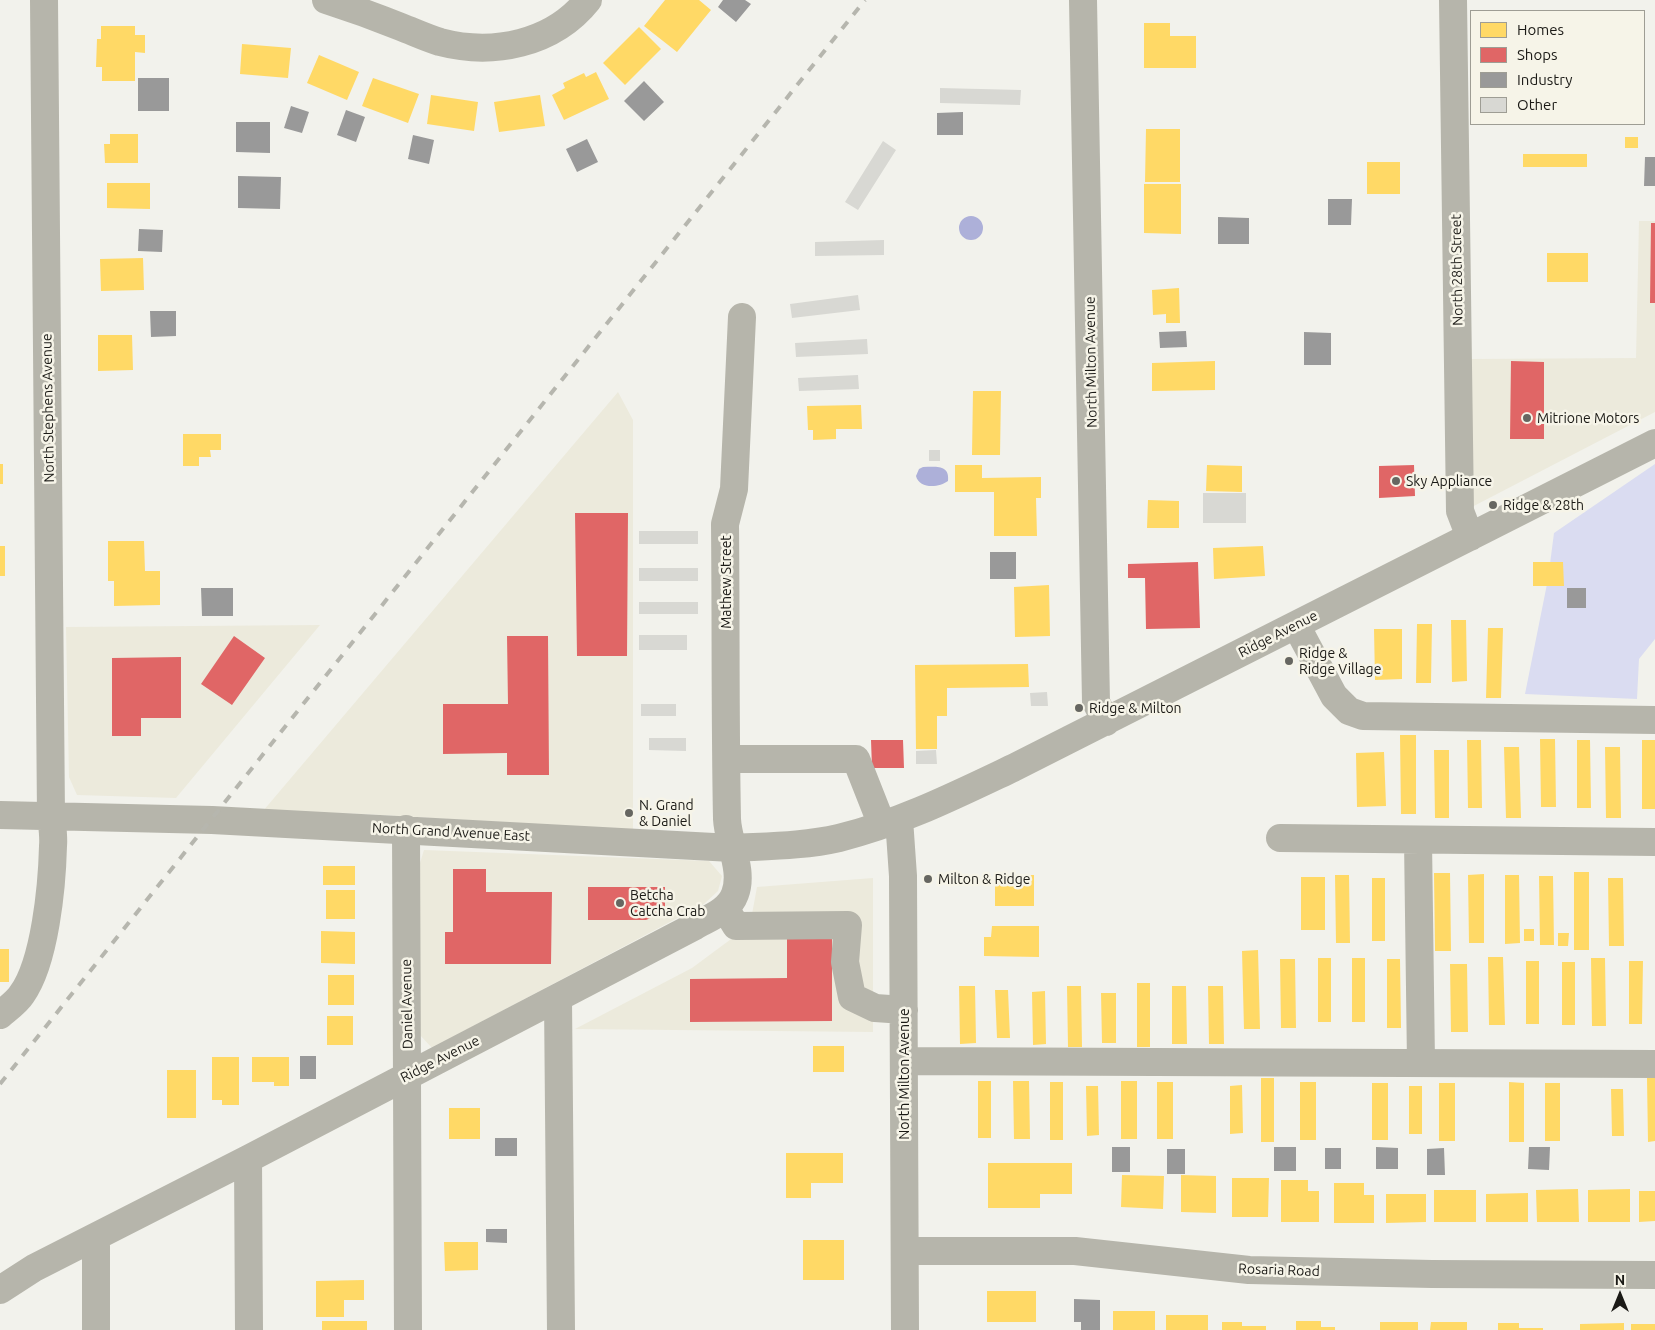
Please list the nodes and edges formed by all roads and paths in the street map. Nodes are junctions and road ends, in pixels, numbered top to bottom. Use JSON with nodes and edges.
{"nodes":[{"id":1,"x":44,"y":0,"type":"edge"},
{"id":2,"x":326,"y":0,"type":"edge"},
{"id":3,"x":588,"y":0,"type":"edge"},
{"id":4,"x":1084,"y":0,"type":"edge"},
{"id":5,"x":1453,"y":0,"type":"edge"},
{"id":6,"x":742,"y":317,"type":"dead end"},
{"id":7,"x":1655,"y":443,"type":"edge"},
{"id":8,"x":1470,"y":537,"type":"junction"},
{"id":9,"x":1296,"y":625,"type":"junction"},
{"id":10,"x":1655,"y":720,"type":"edge"},
{"id":11,"x":1106,"y":722,"type":"junction"},
{"id":12,"x":727,"y":759,"type":"junction"},
{"id":13,"x":0,"y":815,"type":"edge"},
{"id":14,"x":51,"y":815,"type":"junction"},
{"id":15,"x":890,"y":822,"type":"junction"},
{"id":16,"x":406,"y":829,"type":"junction"},
{"id":17,"x":1280,"y":838,"type":"dead end"},
{"id":18,"x":1418,"y":840,"type":"junction"},
{"id":19,"x":1655,"y":842,"type":"edge"},
{"id":20,"x":732,"y":848,"type":"junction"},
{"id":21,"x":725,"y":908,"type":"junction"},
{"id":22,"x":558,"y":999,"type":"junction"},
{"id":23,"x":904,"y":1010,"type":"junction"},
{"id":24,"x":0,"y":1015,"type":"edge"},
{"id":25,"x":905,"y":1061,"type":"junction"},
{"id":26,"x":1421,"y":1063,"type":"junction"},
{"id":27,"x":1655,"y":1064,"type":"edge"},
{"id":28,"x":407,"y":1076,"type":"junction"},
{"id":29,"x":248,"y":1159,"type":"junction"},
{"id":30,"x":96,"y":1237,"type":"junction"},
{"id":31,"x":905,"y":1251,"type":"junction"},
{"id":32,"x":1655,"y":1275,"type":"edge"},
{"id":33,"x":0,"y":1290,"type":"edge"},
{"id":34,"x":96,"y":1330,"type":"edge"},
{"id":35,"x":249,"y":1330,"type":"edge"},
{"id":36,"x":408,"y":1330,"type":"edge"},
{"id":37,"x":561,"y":1330,"type":"edge"},
{"id":38,"x":905,"y":1330,"type":"edge"}],
"edges":[{"from":1,"to":14,"type":"street","name":"North Stephens Avenue"},
{"from":2,"to":3,"type":"street"},
{"from":4,"to":11,"type":"street","name":"North Milton Avenue"},
{"from":5,"to":8,"type":"street","name":"North 28th Street"},
{"from":6,"to":12,"type":"street","name":"Mathew Street"},
{"from":7,"to":8,"type":"street","name":"Ridge Avenue"},
{"from":8,"to":9,"type":"street","name":"Ridge Avenue"},
{"from":9,"to":10,"type":"street"},
{"from":9,"to":11,"type":"street","name":"Ridge Avenue"},
{"from":11,"to":15,"type":"street","name":"Ridge Avenue"},
{"from":12,"to":15,"type":"street","name":"North Milton Avenue"},
{"from":12,"to":20,"type":"street","name":"Mathew Street"},
{"from":13,"to":14,"type":"street","name":"North Grand Avenue East"},
{"from":14,"to":16,"type":"street","name":"North Grand Avenue East"},
{"from":14,"to":24,"type":"street","name":"North Stephens Avenue"},
{"from":15,"to":20,"type":"street","name":"North Grand Avenue East"},
{"from":15,"to":23,"type":"street","name":"North Milton Avenue"},
{"from":16,"to":20,"type":"street","name":"North Grand Avenue East"},
{"from":16,"to":28,"type":"street","name":"Daniel Avenue"},
{"from":17,"to":18,"type":"street"},
{"from":18,"to":19,"type":"street"},
{"from":18,"to":26,"type":"street"},
{"from":20,"to":21,"type":"street"},
{"from":21,"to":22,"type":"street","name":"Ridge Avenue"},
{"from":21,"to":23,"type":"street"},
{"from":22,"to":28,"type":"street","name":"Ridge Avenue"},
{"from":22,"to":37,"type":"street"},
{"from":23,"to":25,"type":"street","name":"North Milton Avenue"},
{"from":25,"to":26,"type":"street"},
{"from":25,"to":31,"type":"street","name":"North Milton Avenue"},
{"from":26,"to":27,"type":"street"},
{"from":28,"to":29,"type":"street","name":"Ridge Avenue"},
{"from":28,"to":36,"type":"street","name":"Daniel Avenue"},
{"from":29,"to":30,"type":"street","name":"Ridge Avenue"},
{"from":29,"to":35,"type":"street"},
{"from":30,"to":33,"type":"street","name":"Ridge Avenue"},
{"from":30,"to":34,"type":"street"},
{"from":31,"to":32,"type":"street","name":"Rosaria Road"},
{"from":31,"to":38,"type":"street","name":"North Milton Avenue"}]}
